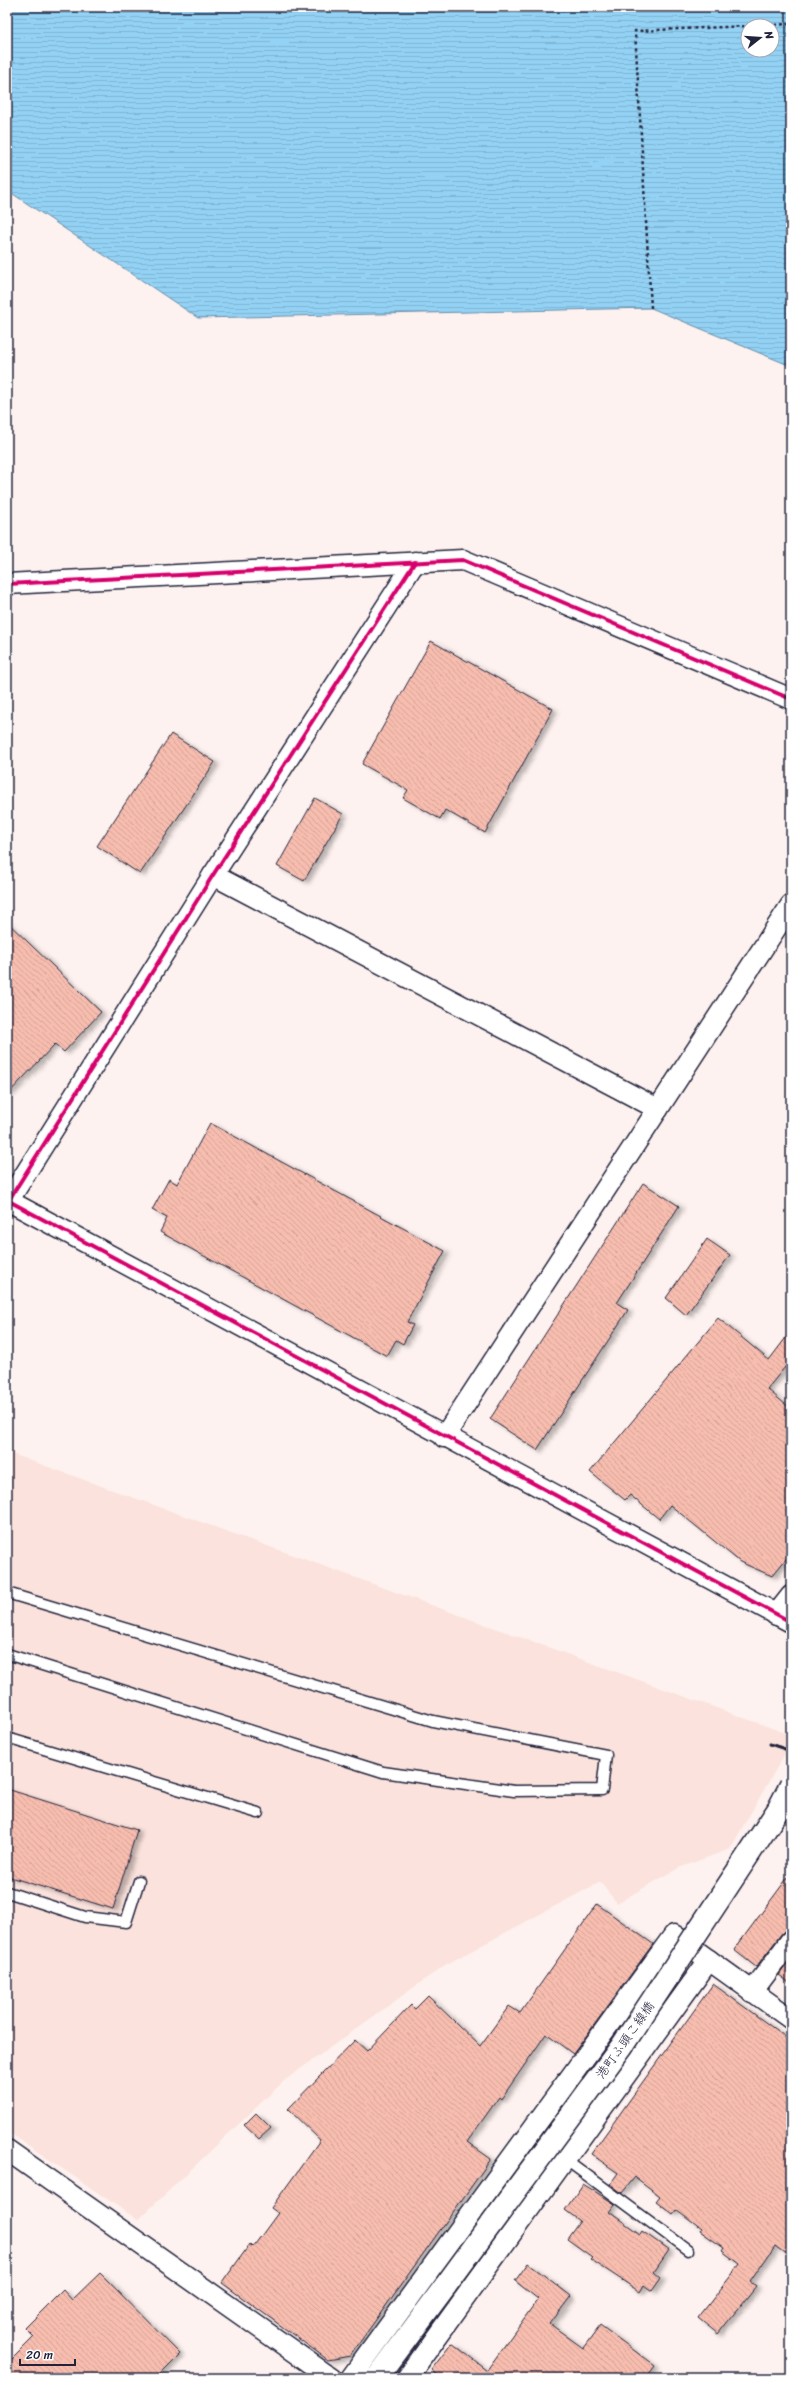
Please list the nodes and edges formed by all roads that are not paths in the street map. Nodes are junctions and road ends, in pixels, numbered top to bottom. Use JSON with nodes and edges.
{"nodes":[{"id":1,"x":415,"y":562,"type":"junction"},
{"id":2,"x":7,"y":584,"type":"edge"},
{"id":3,"x":791,"y":699,"type":"edge"},
{"id":4,"x":213,"y":875,"type":"junction"},
{"id":5,"x":791,"y":905,"type":"edge"},
{"id":6,"x":658,"y":1109,"type":"junction"},
{"id":7,"x":8,"y":1201,"type":"edge"},
{"id":8,"x":444,"y":1437,"type":"junction"},
{"id":9,"x":7,"y":1593,"type":"edge"},
{"id":10,"x":791,"y":1596,"type":"edge"},
{"id":11,"x":783,"y":1618,"type":"edge"},
{"id":12,"x":7,"y":1654,"type":"edge"},
{"id":13,"x":7,"y":1738,"type":"edge"},
{"id":14,"x":791,"y":1785,"type":"edge"},
{"id":15,"x":258,"y":1813,"type":"dead end"},
{"id":16,"x":139,"y":1881,"type":"dead end"},
{"id":17,"x":7,"y":1892,"type":"edge"},
{"id":18,"x":791,"y":1940,"type":"edge"},
{"id":19,"x":709,"y":1960,"type":"junction"},
{"id":20,"x":752,"y":1992,"type":"junction"},
{"id":21,"x":791,"y":2018,"type":"edge"},
{"id":22,"x":7,"y":2150,"type":"edge"},
{"id":23,"x":565,"y":2159,"type":"junction"},
{"id":24,"x":688,"y":2250,"type":"dead end"},
{"id":25,"x":414,"y":2375,"type":"edge"},
{"id":26,"x":331,"y":2378,"type":"edge"},
{"id":27,"x":351,"y":2378,"type":"edge"},
{"id":28,"x":377,"y":2378,"type":"edge"}],
"edges":[{"from":1,"to":2,"type":"street"},
{"from":1,"to":3,"type":"street"},
{"from":1,"to":4,"type":"street"},
{"from":4,"to":6,"type":"street"},
{"from":4,"to":7,"type":"street"},
{"from":5,"to":6,"type":"street"},
{"from":6,"to":8,"type":"street"},
{"from":7,"to":8,"type":"street"},
{"from":8,"to":11,"type":"street"},
{"from":9,"to":12,"type":"lane"},
{"from":10,"to":11,"type":"street"},
{"from":13,"to":15,"type":"lane"},
{"from":14,"to":28,"type":"street","name":"港町ふ頭こ線橋","bridge":true},
{"from":16,"to":17,"type":"lane"},
{"from":18,"to":20,"type":"street"},
{"from":19,"to":20,"type":"street"},
{"from":19,"to":23,"type":"street"},
{"from":19,"to":27,"type":"street"},
{"from":20,"to":21,"type":"street"},
{"from":22,"to":26,"type":"street"},
{"from":23,"to":24,"type":"lane"},
{"from":23,"to":25,"type":"street"}]}
